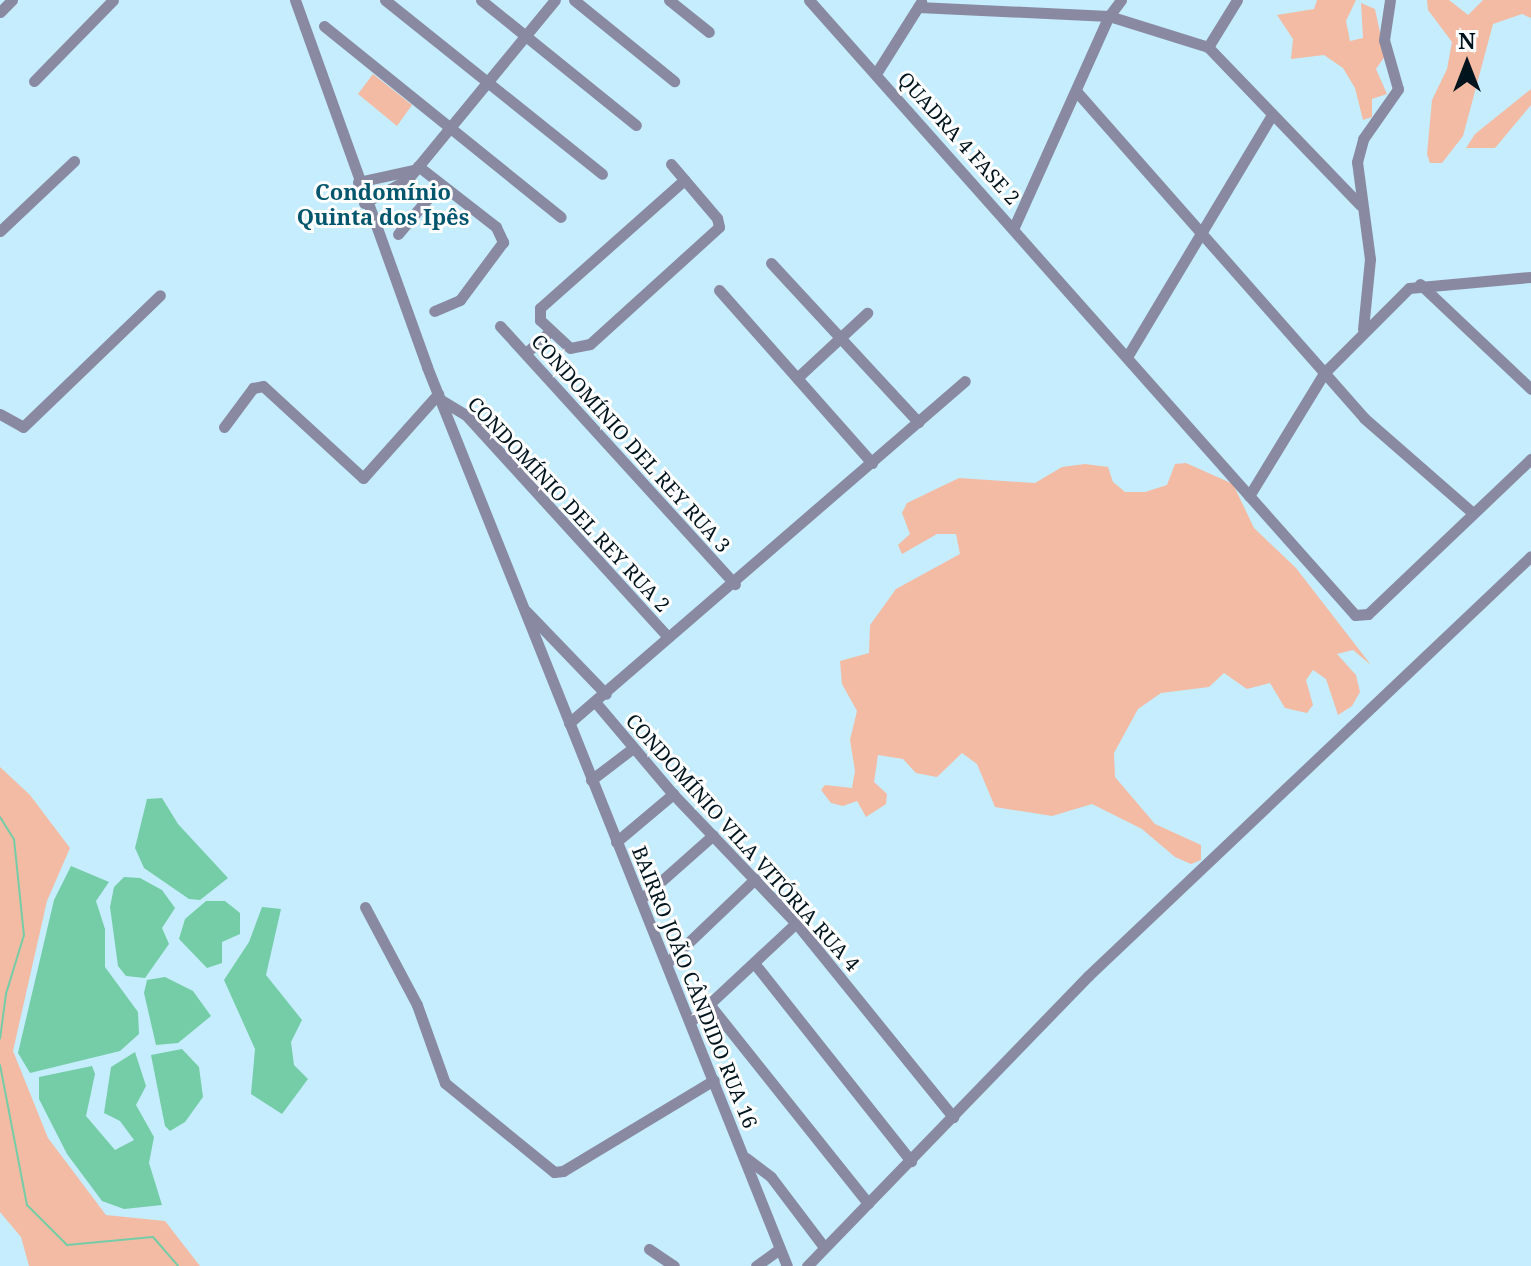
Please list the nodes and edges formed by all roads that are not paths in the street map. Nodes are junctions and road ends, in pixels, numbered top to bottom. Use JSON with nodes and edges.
{"nodes":[{"id":1,"x":12,"y":0,"type":"edge"},
{"id":2,"x":113,"y":0,"type":"edge"},
{"id":3,"x":295,"y":0,"type":"edge"},
{"id":4,"x":385,"y":0,"type":"edge"},
{"id":5,"x":481,"y":0,"type":"edge"},
{"id":6,"x":555,"y":0,"type":"edge"},
{"id":7,"x":574,"y":0,"type":"edge"},
{"id":8,"x":669,"y":0,"type":"edge"},
{"id":9,"x":809,"y":0,"type":"edge"},
{"id":10,"x":1121,"y":0,"type":"edge"},
{"id":11,"x":1237,"y":0,"type":"edge"},
{"id":12,"x":1390,"y":0,"type":"edge"},
{"id":13,"x":920,"y":3,"type":"edge"},
{"id":14,"x":819,"y":5,"type":"edge"},
{"id":15,"x":0,"y":12,"type":"edge"},
{"id":16,"x":1109,"y":16,"type":"junction"},
{"id":17,"x":324,"y":26,"type":"dead end"},
{"id":18,"x":709,"y":32,"type":"dead end"},
{"id":19,"x":525,"y":36,"type":"junction"},
{"id":20,"x":1208,"y":47,"type":"junction"},
{"id":21,"x":877,"y":72,"type":"junction"},
{"id":22,"x":34,"y":81,"type":"dead end"},
{"id":23,"x":674,"y":81,"type":"dead end"},
{"id":24,"x":488,"y":82,"type":"junction"},
{"id":25,"x":1076,"y":91,"type":"junction"},
{"id":26,"x":1272,"y":115,"type":"junction"},
{"id":27,"x":636,"y":125,"type":"dead end"},
{"id":28,"x":450,"y":128,"type":"junction"},
{"id":29,"x":74,"y":161,"type":"dead end"},
{"id":30,"x":671,"y":164,"type":"dead end"},
{"id":31,"x":416,"y":168,"type":"junction"},
{"id":32,"x":602,"y":174,"type":"dead end"},
{"id":33,"x":684,"y":180,"type":"junction"},
{"id":34,"x":358,"y":182,"type":"junction"},
{"id":35,"x":439,"y":185,"type":"junction"},
{"id":36,"x":364,"y":203,"type":"junction"},
{"id":37,"x":1360,"y":205,"type":"junction"},
{"id":38,"x":561,"y":217,"type":"dead end"},
{"id":39,"x":1014,"y":227,"type":"junction"},
{"id":40,"x":0,"y":231,"type":"edge"},
{"id":41,"x":398,"y":234,"type":"dead end"},
{"id":42,"x":1201,"y":234,"type":"junction"},
{"id":43,"x":771,"y":263,"type":"dead end"},
{"id":44,"x":1531,"y":277,"type":"edge"},
{"id":45,"x":1420,"y":284,"type":"junction"},
{"id":46,"x":719,"y":290,"type":"dead end"},
{"id":47,"x":160,"y":295,"type":"dead end"},
{"id":48,"x":434,"y":311,"type":"dead end"},
{"id":49,"x":867,"y":313,"type":"dead end"},
{"id":50,"x":500,"y":326,"type":"dead end"},
{"id":51,"x":1363,"y":329,"type":"junction"},
{"id":52,"x":550,"y":331,"type":"junction"},
{"id":53,"x":841,"y":339,"type":"junction"},
{"id":54,"x":527,"y":352,"type":"junction"},
{"id":55,"x":1127,"y":357,"type":"junction"},
{"id":56,"x":1324,"y":373,"type":"junction"},
{"id":57,"x":797,"y":378,"type":"junction"},
{"id":58,"x":965,"y":381,"type":"dead end"},
{"id":59,"x":1531,"y":389,"type":"edge"},
{"id":60,"x":440,"y":397,"type":"junction"},
{"id":61,"x":0,"y":415,"type":"edge"},
{"id":62,"x":918,"y":422,"type":"junction"},
{"id":63,"x":224,"y":427,"type":"dead end"},
{"id":64,"x":1531,"y":459,"type":"edge"},
{"id":65,"x":872,"y":463,"type":"junction"},
{"id":66,"x":1249,"y":496,"type":"junction"},
{"id":67,"x":1473,"y":513,"type":"junction"},
{"id":68,"x":1531,"y":556,"type":"edge"},
{"id":69,"x":735,"y":584,"type":"junction"},
{"id":70,"x":525,"y":611,"type":"junction"},
{"id":71,"x":668,"y":637,"type":"junction"},
{"id":72,"x":606,"y":694,"type":"junction"},
{"id":73,"x":596,"y":703,"type":"junction"},
{"id":74,"x":569,"y":723,"type":"junction"},
{"id":75,"x":633,"y":748,"type":"junction"},
{"id":76,"x":591,"y":780,"type":"junction"},
{"id":77,"x":673,"y":794,"type":"junction"},
{"id":78,"x":713,"y":835,"type":"junction"},
{"id":79,"x":616,"y":842,"type":"junction"},
{"id":80,"x":755,"y":879,"type":"junction"},
{"id":81,"x":641,"y":899,"type":"junction"},
{"id":82,"x":365,"y":907,"type":"dead end"},
{"id":83,"x":796,"y":923,"type":"junction"},
{"id":84,"x":667,"y":963,"type":"junction"},
{"id":85,"x":754,"y":963,"type":"junction"},
{"id":86,"x":709,"y":1004,"type":"junction"},
{"id":87,"x":691,"y":1021,"type":"junction"},
{"id":88,"x":714,"y":1080,"type":"junction"},
{"id":89,"x":953,"y":1117,"type":"junction"},
{"id":90,"x":745,"y":1158,"type":"junction"},
{"id":91,"x":911,"y":1161,"type":"junction"},
{"id":92,"x":868,"y":1203,"type":"junction"},
{"id":93,"x":824,"y":1247,"type":"junction"},
{"id":94,"x":649,"y":1249,"type":"dead end"},
{"id":95,"x":779,"y":1249,"type":"junction"},
{"id":96,"x":674,"y":1266,"type":"edge"},
{"id":97,"x":756,"y":1266,"type":"edge"},
{"id":98,"x":787,"y":1266,"type":"edge"},
{"id":99,"x":807,"y":1266,"type":"edge"}],
"edges":[{"from":1,"to":15,"type":"street"},
{"from":2,"to":22,"type":"street"},
{"from":3,"to":34,"type":"street","name":"BAIRRO JOÃO CÂNDIDO RUA 16"},
{"from":4,"to":24,"type":"street"},
{"from":5,"to":19,"type":"street"},
{"from":6,"to":19,"type":"street"},
{"from":7,"to":23,"type":"street"},
{"from":8,"to":18,"type":"street"},
{"from":9,"to":14,"type":"street","name":"QUADRA 4 FASE 2"},
{"from":10,"to":16,"type":"street"},
{"from":11,"to":20,"type":"street"},
{"from":12,"to":37,"type":"street"},
{"from":13,"to":16,"type":"street"},
{"from":13,"to":21,"type":"street"},
{"from":14,"to":21,"type":"street","name":"QUADRA 4 FASE 2"},
{"from":16,"to":20,"type":"street"},
{"from":16,"to":25,"type":"street"},
{"from":17,"to":28,"type":"street"},
{"from":19,"to":24,"type":"street"},
{"from":19,"to":27,"type":"street"},
{"from":20,"to":26,"type":"street"},
{"from":21,"to":39,"type":"street","name":"QUADRA 4 FASE 2"},
{"from":24,"to":28,"type":"street"},
{"from":24,"to":32,"type":"street"},
{"from":25,"to":39,"type":"street"},
{"from":25,"to":42,"type":"street"},
{"from":26,"to":37,"type":"street"},
{"from":26,"to":42,"type":"street"},
{"from":28,"to":31,"type":"street"},
{"from":28,"to":38,"type":"street"},
{"from":29,"to":40,"type":"street"},
{"from":30,"to":33,"type":"street"},
{"from":31,"to":34,"type":"street"},
{"from":31,"to":35,"type":"street"},
{"from":31,"to":36,"type":"street"},
{"from":33,"to":52,"type":"street"},
{"from":33,"to":52,"type":"street"},
{"from":34,"to":36,"type":"street","name":"BAIRRO JOÃO CÂNDIDO RUA 16"},
{"from":35,"to":41,"type":"street"},
{"from":35,"to":48,"type":"street"},
{"from":36,"to":60,"type":"street","name":"BAIRRO JOÃO CÂNDIDO RUA 16"},
{"from":37,"to":51,"type":"street"},
{"from":39,"to":55,"type":"street","name":"QUADRA 4 FASE 2"},
{"from":42,"to":55,"type":"street"},
{"from":42,"to":56,"type":"street"},
{"from":43,"to":53,"type":"street"},
{"from":44,"to":45,"type":"street"},
{"from":45,"to":51,"type":"street"},
{"from":45,"to":59,"type":"street"},
{"from":46,"to":57,"type":"street"},
{"from":47,"to":61,"type":"street"},
{"from":49,"to":53,"type":"street"},
{"from":50,"to":54,"type":"street","name":"CONDOMÍNIO DEL REY RUA 3"},
{"from":51,"to":56,"type":"street"},
{"from":52,"to":54,"type":"street"},
{"from":53,"to":57,"type":"street"},
{"from":53,"to":62,"type":"street"},
{"from":54,"to":69,"type":"street","name":"CONDOMÍNIO DEL REY RUA 3"},
{"from":55,"to":66,"type":"street","name":"QUADRA 4 FASE 2"},
{"from":56,"to":66,"type":"street"},
{"from":56,"to":67,"type":"street"},
{"from":57,"to":65,"type":"street"},
{"from":58,"to":62,"type":"street"},
{"from":60,"to":63,"type":"street"},
{"from":60,"to":70,"type":"street","name":"BAIRRO JOÃO CÂNDIDO RUA 16"},
{"from":60,"to":71,"type":"street","name":"CONDOMÍNIO DEL REY RUA 2"},
{"from":62,"to":65,"type":"street"},
{"from":64,"to":67,"type":"street"},
{"from":65,"to":69,"type":"street"},
{"from":66,"to":67,"type":"street","name":"QUADRA 4 FASE 2"},
{"from":68,"to":89,"type":"street"},
{"from":69,"to":71,"type":"street"},
{"from":70,"to":72,"type":"street"},
{"from":70,"to":74,"type":"street","name":"BAIRRO JOÃO CÂNDIDO RUA 16"},
{"from":71,"to":72,"type":"street"},
{"from":72,"to":73,"type":"street"},
{"from":73,"to":74,"type":"street"},
{"from":73,"to":75,"type":"street","name":"CONDOMÍNIO VILA VITÓRIA RUA 4"},
{"from":74,"to":76,"type":"street","name":"BAIRRO JOÃO CÂNDIDO RUA 16"},
{"from":75,"to":76,"type":"street"},
{"from":75,"to":77,"type":"street","name":"CONDOMÍNIO VILA VITÓRIA RUA 4"},
{"from":76,"to":79,"type":"street","name":"BAIRRO JOÃO CÂNDIDO RUA 16"},
{"from":77,"to":78,"type":"street","name":"CONDOMÍNIO VILA VITÓRIA RUA 4"},
{"from":77,"to":79,"type":"street"},
{"from":78,"to":80,"type":"street","name":"CONDOMÍNIO VILA VITÓRIA RUA 4"},
{"from":78,"to":81,"type":"street"},
{"from":79,"to":81,"type":"street","name":"BAIRRO JOÃO CÂNDIDO RUA 16"},
{"from":80,"to":83,"type":"street","name":"CONDOMÍNIO VILA VITÓRIA RUA 4"},
{"from":80,"to":84,"type":"street"},
{"from":81,"to":84,"type":"street","name":"BAIRRO JOÃO CÂNDIDO RUA 16"},
{"from":82,"to":88,"type":"street"},
{"from":83,"to":85,"type":"street"},
{"from":83,"to":89,"type":"street","name":"CONDOMÍNIO VILA VITÓRIA RUA 4"},
{"from":84,"to":87,"type":"street","name":"BAIRRO JOÃO CÂNDIDO RUA 16"},
{"from":85,"to":86,"type":"street"},
{"from":85,"to":91,"type":"street"},
{"from":86,"to":87,"type":"street"},
{"from":86,"to":92,"type":"street"},
{"from":87,"to":88,"type":"street","name":"BAIRRO JOÃO CÂNDIDO RUA 16"},
{"from":88,"to":90,"type":"street","name":"BAIRRO JOÃO CÂNDIDO RUA 16"},
{"from":89,"to":91,"type":"street"},
{"from":90,"to":93,"type":"street"},
{"from":90,"to":95,"type":"street","name":"BAIRRO JOÃO CÂNDIDO RUA 16"},
{"from":91,"to":92,"type":"street"},
{"from":92,"to":93,"type":"street"},
{"from":93,"to":99,"type":"street"},
{"from":94,"to":96,"type":"street"},
{"from":95,"to":97,"type":"street"},
{"from":95,"to":98,"type":"street","name":"BAIRRO JOÃO CÂNDIDO RUA 16"}]}
